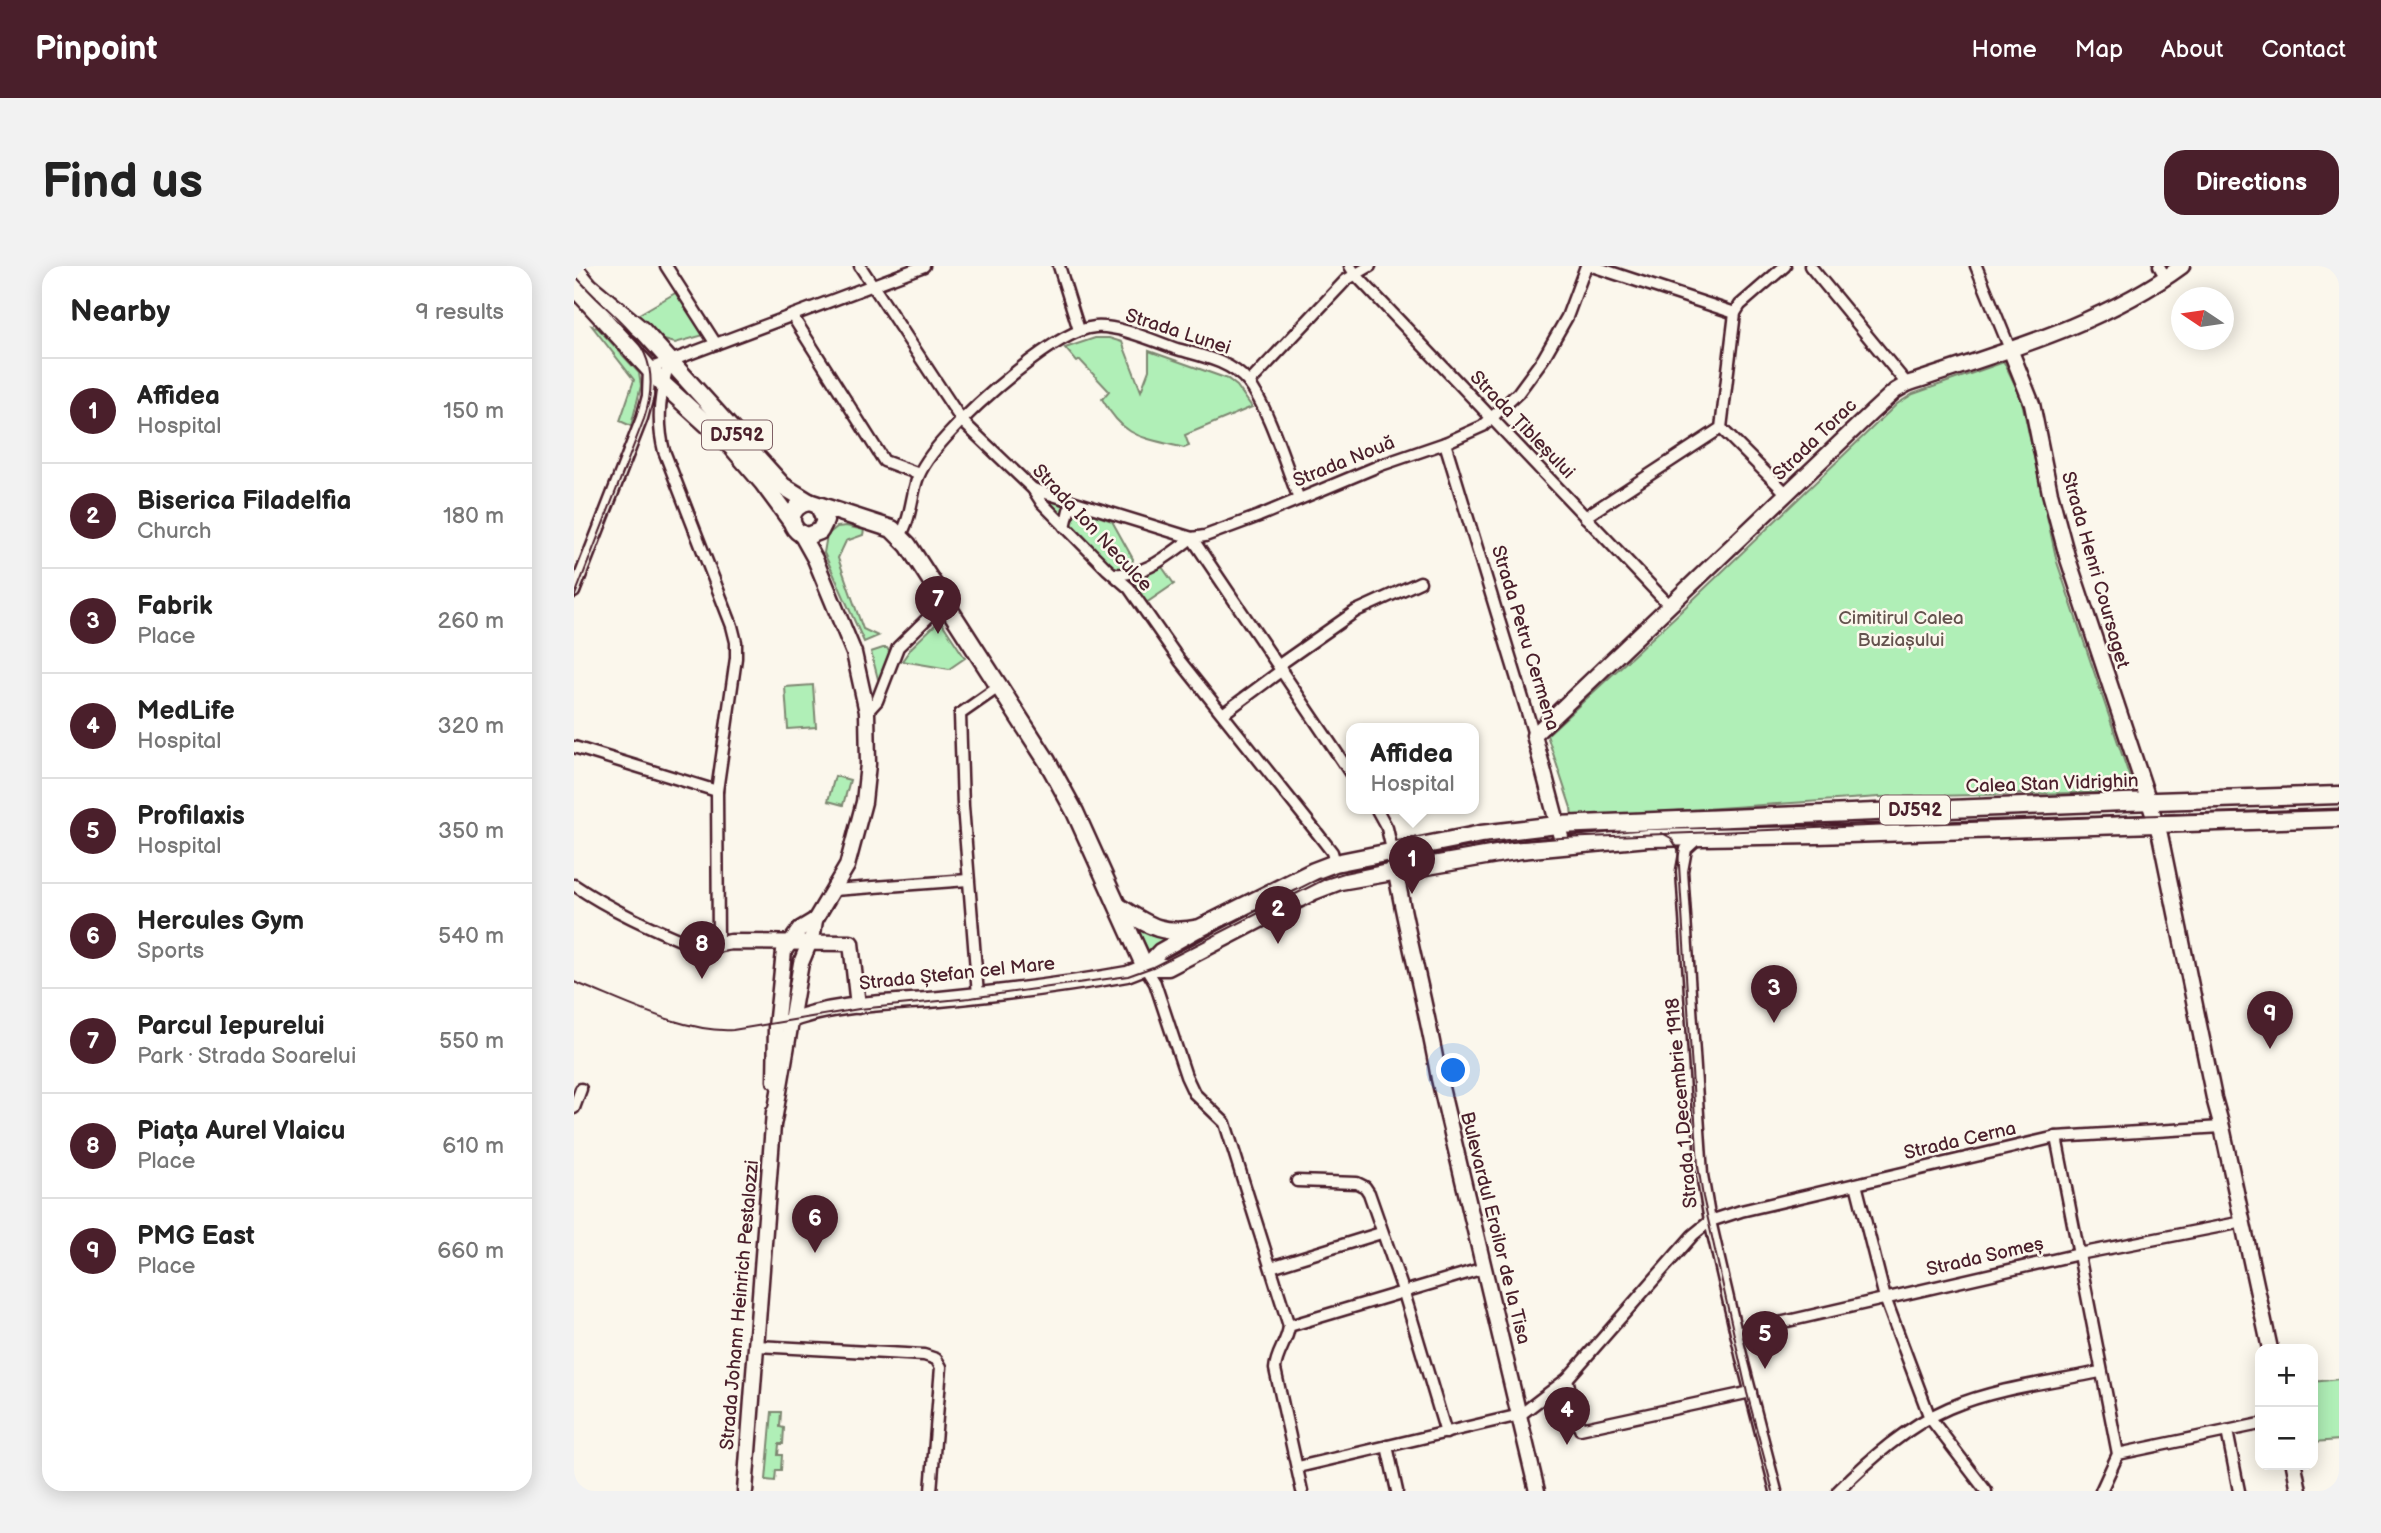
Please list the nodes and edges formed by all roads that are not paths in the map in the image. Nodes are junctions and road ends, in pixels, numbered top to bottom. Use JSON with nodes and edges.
{"nodes":[{"id":1,"x":666,"y":266,"type":"edge"},
{"id":2,"x":860,"y":266,"type":"edge"},
{"id":3,"x":924,"y":266,"type":"edge"},
{"id":4,"x":1059,"y":266,"type":"edge"},
{"id":5,"x":1370,"y":266,"type":"edge"},
{"id":6,"x":1586,"y":266,"type":"edge"},
{"id":7,"x":1592,"y":266,"type":"edge"},
{"id":8,"x":1785,"y":266,"type":"edge"},
{"id":9,"x":1810,"y":266,"type":"edge"},
{"id":10,"x":1976,"y":266,"type":"edge"},
{"id":11,"x":2182,"y":266,"type":"edge"},
{"id":12,"x":574,"y":268,"type":"edge"},
{"id":13,"x":1353,"y":270,"type":"edge"},
{"id":14,"x":2162,"y":272,"type":"edge"},
{"id":15,"x":873,"y":286,"type":"junction"},
{"id":16,"x":574,"y":287,"type":"edge"},
{"id":17,"x":1735,"y":313,"type":"junction"},
{"id":18,"x":793,"y":317,"type":"junction"},
{"id":19,"x":1079,"y":330,"type":"junction"},
{"id":20,"x":716,"y":344,"type":"junction"},
{"id":21,"x":2010,"y":349,"type":"junction"},
{"id":22,"x":670,"y":360,"type":"junction"},
{"id":23,"x":649,"y":369,"type":"junction"},
{"id":24,"x":1249,"y":383,"type":"junction"},
{"id":25,"x":663,"y":384,"type":"junction"},
{"id":26,"x":1907,"y":384,"type":"junction"},
{"id":27,"x":1492,"y":419,"type":"junction"},
{"id":28,"x":962,"y":421,"type":"junction"},
{"id":29,"x":1721,"y":428,"type":"junction"},
{"id":30,"x":1445,"y":443,"type":"junction"},
{"id":31,"x":919,"y":474,"type":"junction"},
{"id":32,"x":1033,"y":489,"type":"junction"},
{"id":33,"x":1787,"y":494,"type":"junction"},
{"id":34,"x":1299,"y":499,"type":"junction"},
{"id":35,"x":814,"y":504,"type":"junction"},
{"id":36,"x":1079,"y":505,"type":"junction"},
{"id":37,"x":847,"y":515,"type":"junction"},
{"id":38,"x":1585,"y":517,"type":"junction"},
{"id":39,"x":791,"y":521,"type":"junction"},
{"id":40,"x":1065,"y":527,"type":"junction"},
{"id":41,"x":822,"y":528,"type":"junction"},
{"id":42,"x":801,"y":534,"type":"junction"},
{"id":43,"x":900,"y":536,"type":"junction"},
{"id":44,"x":1192,"y":538,"type":"junction"},
{"id":45,"x":815,"y":559,"type":"junction"},
{"id":46,"x":1136,"y":573,"type":"junction"},
{"id":47,"x":1115,"y":574,"type":"junction"},
{"id":48,"x":1420,"y":582,"type":"dead end"},
{"id":49,"x":1129,"y":588,"type":"junction"},
{"id":50,"x":574,"y":592,"type":"edge"},
{"id":51,"x":944,"y":603,"type":"junction"},
{"id":52,"x":1670,"y":606,"type":"junction"},
{"id":53,"x":1281,"y":668,"type":"junction"},
{"id":54,"x":1000,"y":686,"type":"junction"},
{"id":55,"x":867,"y":712,"type":"junction"},
{"id":56,"x":1224,"y":713,"type":"junction"},
{"id":57,"x":1534,"y":735,"type":"junction"},
{"id":58,"x":574,"y":747,"type":"edge"},
{"id":59,"x":1346,"y":766,"type":"edge"},
{"id":60,"x":717,"y":791,"type":"junction"},
{"id":61,"x":2339,"y":795,"type":"edge"},
{"id":62,"x":2148,"y":802,"type":"junction"},
{"id":63,"x":1379,"y":814,"type":"edge"},
{"id":64,"x":2339,"y":818,"type":"edge"},
{"id":65,"x":1682,"y":820,"type":"joint"},
{"id":66,"x":2157,"y":823,"type":"junction"},
{"id":67,"x":1557,"y":825,"type":"junction"},
{"id":68,"x":1699,"y":838,"type":"junction"},
{"id":69,"x":1563,"y":845,"type":"junction"},
{"id":70,"x":1392,"y":850,"type":"junction"},
{"id":71,"x":1335,"y":863,"type":"junction"},
{"id":72,"x":1395,"y":871,"type":"junction"},
{"id":73,"x":968,"y":880,"type":"junction"},
{"id":74,"x":574,"y":885,"type":"edge"},
{"id":75,"x":834,"y":890,"type":"junction"},
{"id":76,"x":1118,"y":906,"type":"junction"},
{"id":77,"x":815,"y":920,"type":"junction"},
{"id":78,"x":1200,"y":929,"type":"junction"},
{"id":79,"x":791,"y":942,"type":"junction"},
{"id":80,"x":809,"y":943,"type":"junction"},
{"id":81,"x":718,"y":944,"type":"junction"},
{"id":82,"x":692,"y":946,"type":"joint"},
{"id":83,"x":801,"y":963,"type":"junction"},
{"id":84,"x":1145,"y":967,"type":"junction"},
{"id":85,"x":978,"y":995,"type":"junction"},
{"id":86,"x":858,"y":1006,"type":"junction"},
{"id":87,"x":791,"y":1020,"type":"junction"},
{"id":88,"x":776,"y":1027,"type":"junction"},
{"id":89,"x":581,"y":1089,"type":"dead end"},
{"id":90,"x":574,"y":1108,"type":"edge"},
{"id":91,"x":774,"y":1121,"type":"junction"},
{"id":92,"x":2222,"y":1128,"type":"junction"},
{"id":93,"x":2056,"y":1137,"type":"junction"},
{"id":94,"x":1297,"y":1181,"type":"dead end"},
{"id":95,"x":1856,"y":1184,"type":"junction"},
{"id":96,"x":1710,"y":1221,"type":"junction"},
{"id":97,"x":2237,"y":1224,"type":"junction"},
{"id":98,"x":1381,"y":1233,"type":"junction"},
{"id":99,"x":2079,"y":1254,"type":"junction"},
{"id":100,"x":1271,"y":1267,"type":"junction"},
{"id":101,"x":1484,"y":1268,"type":"junction"},
{"id":102,"x":1404,"y":1293,"type":"junction"},
{"id":103,"x":1885,"y":1298,"type":"junction"},
{"id":104,"x":1289,"y":1325,"type":"junction"},
{"id":105,"x":1736,"y":1333,"type":"junction"},
{"id":106,"x":2269,"y":1344,"type":"edge"},
{"id":107,"x":757,"y":1346,"type":"junction"},
{"id":108,"x":2100,"y":1371,"type":"junction"},
{"id":109,"x":1567,"y":1379,"type":"junction"},
{"id":110,"x":1751,"y":1392,"type":"junction"},
{"id":111,"x":1520,"y":1415,"type":"junction"},
{"id":112,"x":1930,"y":1418,"type":"junction"},
{"id":113,"x":2255,"y":1425,"type":"edge"},
{"id":114,"x":2227,"y":1431,"type":"junction"},
{"id":115,"x":1446,"y":1433,"type":"junction"},
{"id":116,"x":1387,"y":1446,"type":"junction"},
{"id":117,"x":2118,"y":1454,"type":"junction"},
{"id":118,"x":1298,"y":1467,"type":"junction"},
{"id":119,"x":2295,"y":1470,"type":"edge"},
{"id":120,"x":745,"y":1491,"type":"edge"},
{"id":121,"x":931,"y":1491,"type":"edge"},
{"id":122,"x":1303,"y":1491,"type":"edge"},
{"id":123,"x":1398,"y":1491,"type":"edge"},
{"id":124,"x":1537,"y":1491,"type":"edge"},
{"id":125,"x":1776,"y":1491,"type":"edge"},
{"id":126,"x":1838,"y":1491,"type":"edge"},
{"id":127,"x":1986,"y":1491,"type":"edge"},
{"id":128,"x":2101,"y":1491,"type":"edge"},
{"id":129,"x":2239,"y":1491,"type":"edge"},
{"id":130,"x":2299,"y":1491,"type":"edge"}],
"edges":[{"from":1,"to":20,"type":"street"},
{"from":2,"to":15,"type":"street","name":"Strada Ion Neculce"},
{"from":3,"to":15,"type":"street"},
{"from":4,"to":19,"type":"street"},
{"from":5,"to":13,"type":"street"},
{"from":6,"to":27,"type":"street","name":"Strada Nouă"},
{"from":7,"to":17,"type":"street"},
{"from":8,"to":17,"type":"street"},
{"from":9,"to":26,"type":"street"},
{"from":10,"to":21,"type":"street"},
{"from":11,"to":14,"type":"street","name":"Strada Torac"},
{"from":12,"to":22,"type":"main road","number":"DJ592"},
{"from":13,"to":24,"type":"street"},
{"from":13,"to":27,"type":"street","name":"Strada Țibleșului"},
{"from":14,"to":21,"type":"street","name":"Strada Torac"},
{"from":15,"to":18,"type":"street"},
{"from":15,"to":28,"type":"street","name":"Strada Ion Neculce"},
{"from":16,"to":23,"type":"main road","number":"DJ592"},
{"from":17,"to":29,"type":"street"},
{"from":18,"to":20,"type":"street"},
{"from":18,"to":31,"type":"street"},
{"from":19,"to":24,"type":"street","name":"Strada Lunei"},
{"from":19,"to":28,"type":"street"},
{"from":20,"to":22,"type":"street"},
{"from":21,"to":26,"type":"street","name":"Strada Torac"},
{"from":21,"to":62,"type":"street","name":"Strada Henri Coursaget"},
{"from":22,"to":23,"type":"street"},
{"from":22,"to":25,"type":"street"},
{"from":22,"to":35,"type":"main road","number":"DJ592"},
{"from":23,"to":25,"type":"main road","number":"DJ592"},
{"from":23,"to":50,"type":"street"},
{"from":24,"to":34,"type":"street","name":"Strada Lunei"},
{"from":25,"to":39,"type":"main road","number":"DJ592"},
{"from":25,"to":60,"type":"street"},
{"from":26,"to":33,"type":"street","name":"Strada Torac"},
{"from":27,"to":30,"type":"street","name":"Strada Nouă"},
{"from":27,"to":38,"type":"street","name":"Strada Țibleșului"},
{"from":28,"to":31,"type":"street"},
{"from":28,"to":32,"type":"street","name":"Strada Ion Neculce"},
{"from":29,"to":33,"type":"street"},
{"from":29,"to":38,"type":"street"},
{"from":30,"to":34,"type":"street","name":"Strada Nouă"},
{"from":30,"to":57,"type":"street","name":"Strada Petru Cermena"},
{"from":31,"to":43,"type":"street"},
{"from":32,"to":36,"type":"street"},
{"from":32,"to":40,"type":"street","name":"Strada Ion Neculce"},
{"from":33,"to":52,"type":"street","name":"Strada Torac"},
{"from":34,"to":44,"type":"street","name":"Strada Nouă"},
{"from":35,"to":37,"type":"main road","number":"DJ592"},
{"from":35,"to":39,"type":"main road"},
{"from":35,"to":41,"type":"main road"},
{"from":36,"to":40,"type":"street"},
{"from":36,"to":44,"type":"street"},
{"from":37,"to":41,"type":"main road"},
{"from":37,"to":43,"type":"main road","number":"DJ592"},
{"from":38,"to":52,"type":"street","name":"Strada Țibleșului"},
{"from":39,"to":42,"type":"main road","number":"DJ592"},
{"from":40,"to":47,"type":"street","name":"Strada Ion Neculce"},
{"from":41,"to":42,"type":"main road"},
{"from":41,"to":45,"type":"street"},
{"from":42,"to":45,"type":"street"},
{"from":43,"to":51,"type":"main road"},
{"from":44,"to":46,"type":"street"},
{"from":44,"to":53,"type":"street"},
{"from":45,"to":55,"type":"street"},
{"from":46,"to":47,"type":"street"},
{"from":46,"to":49,"type":"street"},
{"from":47,"to":49,"type":"street","name":"Strada Ion Neculce"},
{"from":48,"to":53,"type":"street"},
{"from":49,"to":56,"type":"street","name":"Strada Ion Neculce"},
{"from":51,"to":54,"type":"main road"},
{"from":51,"to":55,"type":"street"},
{"from":52,"to":57,"type":"street","name":"Strada Torac"},
{"from":53,"to":56,"type":"street"},
{"from":53,"to":59,"type":"street"},
{"from":54,"to":73,"type":"street"},
{"from":54,"to":76,"type":"main road"},
{"from":55,"to":75,"type":"street"},
{"from":56,"to":71,"type":"street","name":"Strada Ion Neculce"},
{"from":57,"to":67,"type":"street","name":"Strada Petru Cermena"},
{"from":58,"to":60,"type":"street"},
{"from":60,"to":81,"type":"street"},
{"from":61,"to":62,"type":"main road","name":"Calea Stan Vidrighin","number":"DJ592"},
{"from":62,"to":65,"type":"main road","name":"Calea Stan Vidrighin","number":"DJ592"},
{"from":62,"to":66,"type":"street","name":"Strada Henri Coursaget"},
{"from":63,"to":70,"type":"street"},
{"from":64,"to":66,"type":"main road","number":"DJ592"},
{"from":65,"to":67,"type":"main road","name":"Strada Ștefan cel Mare","number":"DJ592"},
{"from":66,"to":68,"type":"main road","number":"DJ592"},
{"from":66,"to":92,"type":"street","name":"Strada Henri Coursaget"},
{"from":67,"to":69,"type":"street","name":"Strada Petru Cermena"},
{"from":67,"to":70,"type":"main road","name":"Strada Ștefan cel Mare","number":"DJ592"},
{"from":68,"to":69,"type":"main road","name":"Strada Ștefan cel Mare","number":"DJ592"},
{"from":68,"to":96,"type":"street","name":"Strada 1 Decembrie 1918"},
{"from":69,"to":72,"type":"main road","name":"Strada Ștefan cel Mare","number":"DJ592"},
{"from":70,"to":71,"type":"main road","name":"Strada Ștefan cel Mare","number":"DJ592"},
{"from":70,"to":72,"type":"street","name":"Bulevardul Eroilor de la Tisa"},
{"from":71,"to":78,"type":"main road","name":"Strada Ștefan cel Mare","number":"DJ592"},
{"from":72,"to":84,"type":"main road","name":"Strada Ștefan cel Mare","number":"DJ592"},
{"from":72,"to":101,"type":"street","name":"Bulevardul Eroilor de la Tisa"},
{"from":73,"to":75,"type":"street"},
{"from":73,"to":85,"type":"street"},
{"from":74,"to":82,"type":"street"},
{"from":75,"to":77,"type":"street"},
{"from":76,"to":78,"type":"main road","number":"DJ592"},
{"from":76,"to":84,"type":"main road"},
{"from":77,"to":79,"type":"street"},
{"from":77,"to":80,"type":"street","name":"Strada Johann Heinrich Pestalozzi"},
{"from":78,"to":84,"type":"street","name":"Strada Ștefan cel Mare"},
{"from":79,"to":80,"type":"street"},
{"from":79,"to":81,"type":"street"},
{"from":79,"to":83,"type":"street"},
{"from":79,"to":88,"type":"street","name":"Strada Johann Heinrich Pestalozzi"},
{"from":80,"to":83,"type":"street","name":"Strada Johann Heinrich Pestalozzi"},
{"from":80,"to":86,"type":"street"},
{"from":81,"to":82,"type":"street"},
{"from":83,"to":87,"type":"street","name":"Strada Johann Heinrich Pestalozzi"},
{"from":84,"to":85,"type":"street","name":"Strada Ștefan cel Mare"},
{"from":84,"to":100,"type":"street"},
{"from":85,"to":86,"type":"street","name":"Strada Ștefan cel Mare"},
{"from":86,"to":87,"type":"street","name":"Strada Ștefan cel Mare"},
{"from":87,"to":88,"type":"street","name":"Strada Ștefan cel Mare"},
{"from":87,"to":91,"type":"street","name":"Strada Johann Heinrich Pestalozzi"},
{"from":88,"to":91,"type":"street","name":"Strada Johann Heinrich Pestalozzi"},
{"from":89,"to":90,"type":"street"},
{"from":91,"to":107,"type":"street","name":"Strada Johann Heinrich Pestalozzi"},
{"from":92,"to":93,"type":"street","name":"Strada Cerna"},
{"from":92,"to":97,"type":"street","name":"Strada Henri Coursaget"},
{"from":93,"to":95,"type":"street","name":"Strada Cerna"},
{"from":93,"to":99,"type":"street"},
{"from":94,"to":98,"type":"street"},
{"from":95,"to":96,"type":"street","name":"Strada Cerna"},
{"from":95,"to":103,"type":"street"},
{"from":96,"to":105,"type":"street","name":"Strada 1 Decembrie 1918"},
{"from":96,"to":109,"type":"street"},
{"from":97,"to":99,"type":"street","name":"Strada Someș"},
{"from":97,"to":106,"type":"street","name":"Strada Henri Coursaget"},
{"from":98,"to":100,"type":"street"},
{"from":98,"to":102,"type":"street"},
{"from":99,"to":103,"type":"street","name":"Strada Someș"},
{"from":99,"to":108,"type":"street"},
{"from":100,"to":104,"type":"street"},
{"from":101,"to":102,"type":"street"},
{"from":101,"to":111,"type":"street","name":"Bulevardul Eroilor de la Tisa"},
{"from":102,"to":104,"type":"street"},
{"from":102,"to":115,"type":"street"},
{"from":103,"to":105,"type":"street","name":"Strada Someș"},
{"from":103,"to":112,"type":"street"},
{"from":104,"to":118,"type":"street"},
{"from":105,"to":110,"type":"street","name":"Strada 1 Decembrie 1918"},
{"from":107,"to":120,"type":"street","name":"Strada Johann Heinrich Pestalozzi"},
{"from":107,"to":121,"type":"street"},
{"from":108,"to":112,"type":"street"},
{"from":108,"to":117,"type":"street"},
{"from":109,"to":110,"type":"street"},
{"from":109,"to":111,"type":"street"},
{"from":110,"to":125,"type":"street","name":"Strada 1 Decembrie 1918"},
{"from":111,"to":115,"type":"street"},
{"from":111,"to":124,"type":"street","name":"Bulevardul Eroilor de la Tisa"},
{"from":112,"to":126,"type":"street"},
{"from":112,"to":127,"type":"street"},
{"from":113,"to":114,"type":"street"},
{"from":114,"to":117,"type":"street"},
{"from":114,"to":129,"type":"street"},
{"from":115,"to":116,"type":"street"},
{"from":116,"to":118,"type":"street"},
{"from":116,"to":123,"type":"street"},
{"from":117,"to":128,"type":"street"},
{"from":118,"to":122,"type":"street"},
{"from":119,"to":130,"type":"street"}]}
